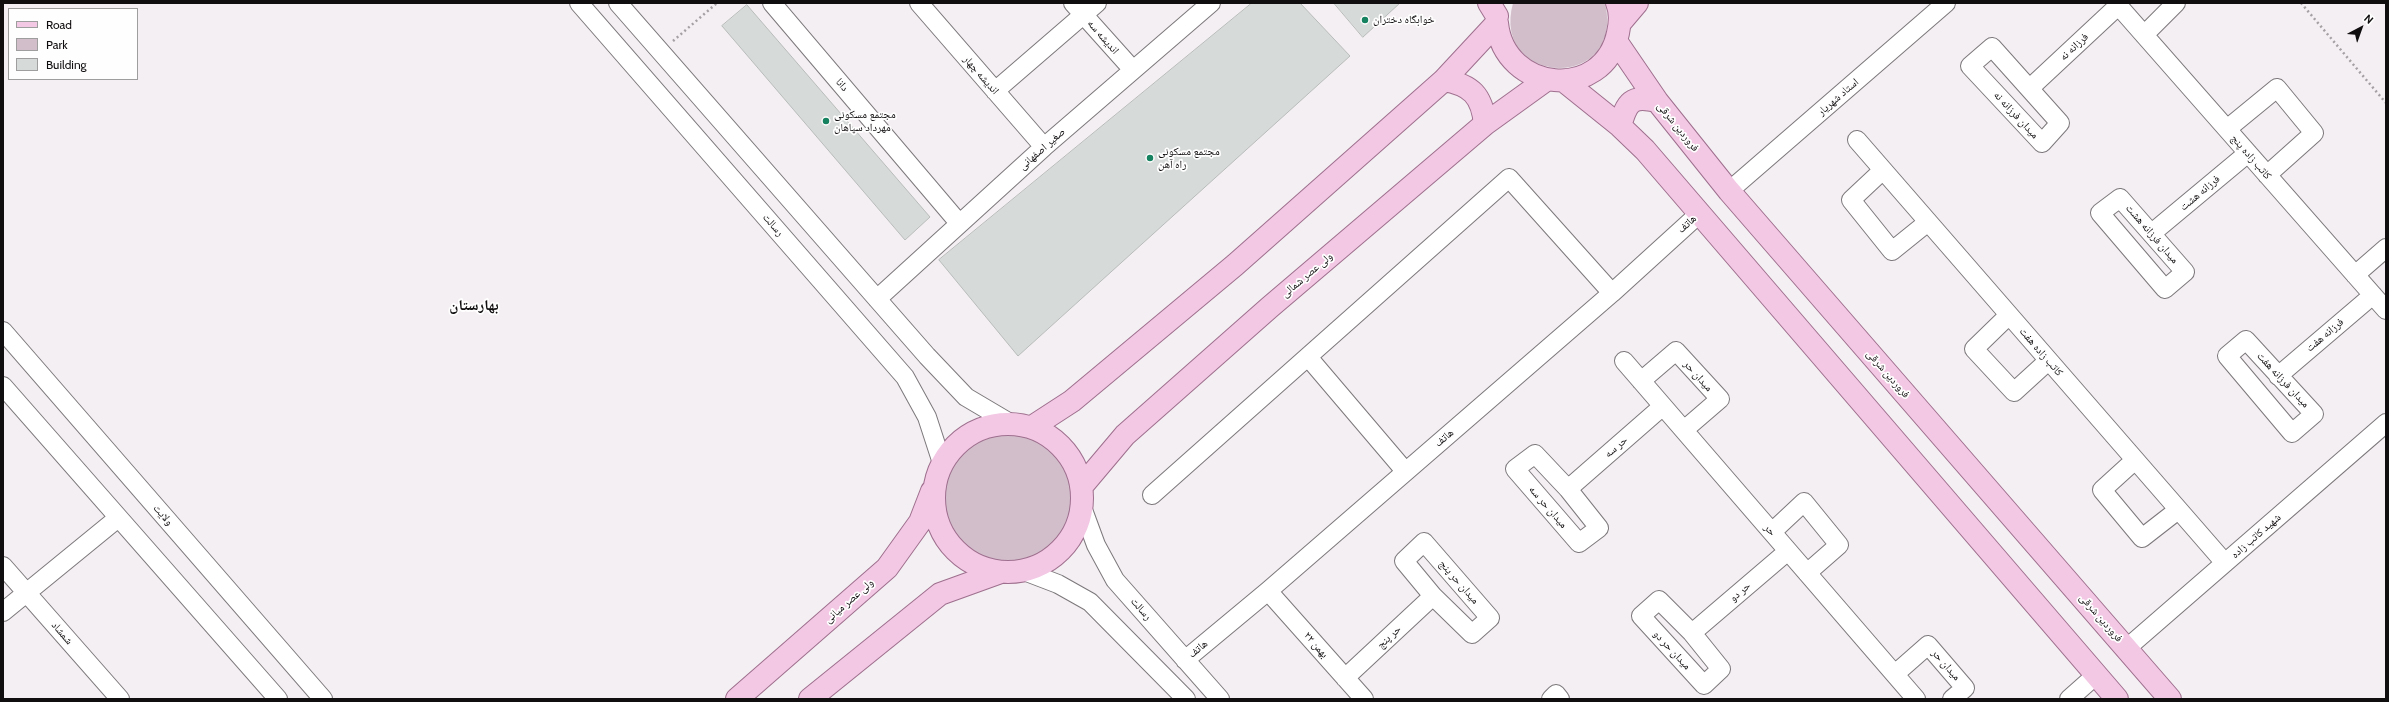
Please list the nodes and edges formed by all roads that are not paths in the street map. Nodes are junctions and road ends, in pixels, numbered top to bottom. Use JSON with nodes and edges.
{"nodes":[{"id":1,"x":579,"y":3,"type":"edge"},
{"id":2,"x":618,"y":3,"type":"edge"},
{"id":3,"x":772,"y":3,"type":"edge"},
{"id":4,"x":919,"y":3,"type":"edge"},
{"id":5,"x":1097,"y":3,"type":"edge"},
{"id":6,"x":1211,"y":3,"type":"edge"},
{"id":7,"x":1636,"y":3,"type":"edge"},
{"id":8,"x":1946,"y":3,"type":"edge"},
{"id":9,"x":2176,"y":3,"type":"edge"},
{"id":10,"x":2118,"y":4,"type":"edge"},
{"id":11,"x":1078,"y":9,"type":"edge"},
{"id":12,"x":1496,"y":11,"type":"edge"},
{"id":13,"x":1618,"y":22,"type":"edge"},
{"id":14,"x":2144,"y":35,"type":"junction"},
{"id":15,"x":1133,"y":70,"type":"junction"},
{"id":16,"x":1444,"y":80,"type":"junction"},
{"id":17,"x":1555,"y":81,"type":"junction"},
{"id":18,"x":2030,"y":88,"type":"junction"},
{"id":19,"x":995,"y":91,"type":"junction"},
{"id":20,"x":1657,"y":101,"type":"junction"},
{"id":21,"x":1485,"y":124,"type":"junction"},
{"id":22,"x":1620,"y":126,"type":"junction"},
{"id":23,"x":2227,"y":129,"type":"junction"},
{"id":24,"x":1856,"y":140,"type":"dead end"},
{"id":25,"x":1044,"y":147,"type":"junction"},
{"id":26,"x":2248,"y":153,"type":"junction"},
{"id":27,"x":1883,"y":170,"type":"junction"},
{"id":28,"x":2267,"y":174,"type":"junction"},
{"id":29,"x":1729,"y":191,"type":"junction"},
{"id":30,"x":1700,"y":213,"type":"junction"},
{"id":31,"x":959,"y":222,"type":"junction"},
{"id":32,"x":1928,"y":222,"type":"junction"},
{"id":33,"x":2152,"y":233,"type":"junction"},
{"id":34,"x":2386,"y":248,"type":"edge"},
{"id":35,"x":2355,"y":275,"type":"junction"},
{"id":36,"x":1612,"y":293,"type":"junction"},
{"id":37,"x":2373,"y":295,"type":"junction"},
{"id":38,"x":877,"y":299,"type":"junction"},
{"id":39,"x":2386,"y":310,"type":"edge"},
{"id":40,"x":2009,"y":315,"type":"junction"},
{"id":41,"x":3,"y":331,"type":"edge"},
{"id":42,"x":1308,"y":357,"type":"junction"},
{"id":43,"x":2048,"y":360,"type":"junction"},
{"id":44,"x":1624,"y":361,"type":"dead end"},
{"id":45,"x":2278,"y":376,"type":"junction"},
{"id":46,"x":1641,"y":381,"type":"junction"},
{"id":47,"x":3,"y":386,"type":"edge"},
{"id":48,"x":1663,"y":406,"type":"junction"},
{"id":49,"x":1010,"y":423,"type":"junction"},
{"id":50,"x":2386,"y":423,"type":"edge"},
{"id":51,"x":1032,"y":427,"type":"junction"},
{"id":52,"x":1684,"y":430,"type":"junction"},
{"id":53,"x":2135,"y":460,"type":"junction"},
{"id":54,"x":1405,"y":471,"type":"junction"},
{"id":55,"x":938,"y":473,"type":"junction"},
{"id":56,"x":1568,"y":489,"type":"junction"},
{"id":57,"x":1082,"y":496,"type":"junction"},
{"id":58,"x":1152,"y":496,"type":"dead end"},
{"id":59,"x":2178,"y":510,"type":"junction"},
{"id":60,"x":118,"y":518,"type":"junction"},
{"id":61,"x":1772,"y":532,"type":"junction"},
{"id":62,"x":1788,"y":551,"type":"junction"},
{"id":63,"x":2225,"y":563,"type":"junction"},
{"id":64,"x":3,"y":566,"type":"edge"},
{"id":65,"x":1024,"y":571,"type":"junction"},
{"id":66,"x":1001,"y":572,"type":"junction"},
{"id":67,"x":1807,"y":573,"type":"junction"},
{"id":68,"x":1268,"y":591,"type":"junction"},
{"id":69,"x":26,"y":592,"type":"junction"},
{"id":70,"x":1433,"y":596,"type":"junction"},
{"id":71,"x":3,"y":612,"type":"edge"},
{"id":72,"x":1692,"y":633,"type":"junction"},
{"id":73,"x":2127,"y":648,"type":"junction"},
{"id":74,"x":1185,"y":660,"type":"junction"},
{"id":75,"x":1895,"y":674,"type":"junction"},
{"id":76,"x":2095,"y":676,"type":"junction"},
{"id":77,"x":1345,"y":678,"type":"junction"},
{"id":78,"x":1912,"y":698,"type":"edge"},
{"id":79,"x":120,"y":699,"type":"edge"},
{"id":80,"x":278,"y":699,"type":"edge"},
{"id":81,"x":323,"y":699,"type":"edge"},
{"id":82,"x":737,"y":699,"type":"edge"},
{"id":83,"x":810,"y":699,"type":"edge"},
{"id":84,"x":1186,"y":699,"type":"edge"},
{"id":85,"x":1220,"y":699,"type":"edge"},
{"id":86,"x":1364,"y":699,"type":"edge"},
{"id":87,"x":1550,"y":699,"type":"edge"},
{"id":88,"x":1560,"y":699,"type":"edge"},
{"id":89,"x":1952,"y":699,"type":"edge"},
{"id":90,"x":2069,"y":699,"type":"edge"},
{"id":91,"x":2117,"y":699,"type":"edge"},
{"id":92,"x":2170,"y":699,"type":"edge"}],
"edges":[{"from":1,"to":55,"type":"street","name":"رسالت"},
{"from":2,"to":38,"type":"street"},
{"from":3,"to":31,"type":"street","name":"دانا"},
{"from":4,"to":19,"type":"street","name":"اندیشه چهار"},
{"from":5,"to":11,"type":"street"},
{"from":6,"to":15,"type":"street","name":"صغیر اصفهانی"},
{"from":7,"to":13,"type":"main road"},
{"from":8,"to":29,"type":"street","name":"استاد شهریار"},
{"from":9,"to":14,"type":"street"},
{"from":10,"to":14,"type":"street","name":"کاتب زاده پنج"},
{"from":10,"to":18,"type":"street","name":"فرزانه نه"},
{"from":11,"to":15,"type":"street","name":"اندیشه سه"},
{"from":11,"to":19,"type":"street"},
{"from":12,"to":16,"type":"main road"},
{"from":12,"to":17,"type":"main road"},
{"from":13,"to":17,"type":"main road"},
{"from":13,"to":20,"type":"main road","name":"فروردین شرقی"},
{"from":14,"to":23,"type":"street","name":"کاتب زاده پنج"},
{"from":15,"to":25,"type":"street","name":"صغیر اصفهانی"},
{"from":16,"to":21,"type":"main road"},
{"from":16,"to":51,"type":"main road"},
{"from":17,"to":21,"type":"main road","name":"ولی عصر شمالی"},
{"from":17,"to":22,"type":"main road"},
{"from":18,"to":18,"type":"street","name":"میدان فرزانه نه"},
{"from":19,"to":25,"type":"street","name":"اندیشه چهار"},
{"from":20,"to":22,"type":"main road"},
{"from":20,"to":29,"type":"main road","name":"فروردین شرقی"},
{"from":21,"to":57,"type":"main road","name":"ولی عصر شمالی"},
{"from":22,"to":30,"type":"main road"},
{"from":23,"to":26,"type":"street","name":"کاتب زاده پنج"},
{"from":23,"to":28,"type":"street"},
{"from":24,"to":27,"type":"street","name":"کاتب زاده هفت"},
{"from":25,"to":31,"type":"street","name":"صغیر اصفهانی"},
{"from":26,"to":28,"type":"street","name":"کاتب زاده پنج"},
{"from":26,"to":33,"type":"street","name":"فرزانه هشت"},
{"from":27,"to":32,"type":"street","name":"کاتب زاده هفت"},
{"from":27,"to":32,"type":"street"},
{"from":28,"to":35,"type":"street","name":"کاتب زاده پنج"},
{"from":29,"to":73,"type":"main road","name":"فروردین شرقی"},
{"from":30,"to":36,"type":"street","name":"هاتف"},
{"from":30,"to":76,"type":"main road"},
{"from":31,"to":38,"type":"street","name":"صغیر اصفهانی"},
{"from":32,"to":40,"type":"street","name":"کاتب زاده هفت"},
{"from":33,"to":33,"type":"street","name":"میدان فرزانه هشت"},
{"from":34,"to":35,"type":"street"},
{"from":35,"to":37,"type":"street","name":"کاتب زاده پنج"},
{"from":36,"to":42,"type":"street"},
{"from":36,"to":54,"type":"street","name":"هاتف"},
{"from":37,"to":39,"type":"street","name":"کاتب زاده پنج"},
{"from":37,"to":45,"type":"street","name":"فرزانه هفت"},
{"from":38,"to":49,"type":"street"},
{"from":40,"to":43,"type":"street","name":"کاتب زاده هفت"},
{"from":40,"to":43,"type":"street"},
{"from":41,"to":81,"type":"street","name":"ولایت"},
{"from":42,"to":54,"type":"street"},
{"from":42,"to":58,"type":"street"},
{"from":43,"to":53,"type":"street","name":"کاتب زاده هفت"},
{"from":44,"to":46,"type":"street","name":"حر"},
{"from":45,"to":45,"type":"street","name":"میدان فرزانه هفت"},
{"from":46,"to":48,"type":"street","name":"حر"},
{"from":46,"to":52,"type":"street","name":"میدان حر"},
{"from":47,"to":60,"type":"street"},
{"from":48,"to":52,"type":"street","name":"حر"},
{"from":48,"to":56,"type":"street","name":"حر سه"},
{"from":49,"to":51,"type":"main road","name":"ولی عصر میانی"},
{"from":49,"to":55,"type":"main road","name":"ولی عصر میانی"},
{"from":50,"to":63,"type":"street","name":"شهید کاتب زاده"},
{"from":51,"to":57,"type":"main road","name":"ولی عصر میانی"},
{"from":52,"to":61,"type":"street","name":"حر"},
{"from":53,"to":59,"type":"street","name":"کاتب زاده هفت"},
{"from":53,"to":59,"type":"street"},
{"from":54,"to":68,"type":"street","name":"هاتف"},
{"from":55,"to":66,"type":"main road"},
{"from":55,"to":82,"type":"main road","name":"ولی عصر میانی"},
{"from":56,"to":56,"type":"street","name":"میدان حر سه"},
{"from":57,"to":65,"type":"main road"},
{"from":57,"to":74,"type":"street","name":"رسالت"},
{"from":59,"to":63,"type":"street","name":"کاتب زاده هفت"},
{"from":60,"to":69,"type":"street"},
{"from":60,"to":80,"type":"street"},
{"from":61,"to":62,"type":"street","name":"حر"},
{"from":61,"to":67,"type":"street"},
{"from":62,"to":67,"type":"street","name":"حر"},
{"from":62,"to":72,"type":"street","name":"حر دو"},
{"from":63,"to":73,"type":"street","name":"شهید کاتب زاده"},
{"from":64,"to":69,"type":"street","name":"شمشاد"},
{"from":65,"to":66,"type":"main road"},
{"from":65,"to":84,"type":"street"},
{"from":66,"to":83,"type":"main road"},
{"from":67,"to":75,"type":"street","name":"حر"},
{"from":68,"to":74,"type":"street","name":"هاتف"},
{"from":68,"to":77,"type":"street","name":"۲۲ بهمن"},
{"from":69,"to":71,"type":"street"},
{"from":69,"to":79,"type":"street","name":"شمشاد"},
{"from":70,"to":70,"type":"street","name":"میدان حر پنج"},
{"from":70,"to":77,"type":"street","name":"حر پنج"},
{"from":72,"to":72,"type":"street","name":"میدان حر دو"},
{"from":73,"to":92,"type":"main road","name":"فروردین شرقی"},
{"from":74,"to":85,"type":"street","name":"رسالت"},
{"from":75,"to":78,"type":"street","name":"حر"},
{"from":75,"to":89,"type":"street","name":"میدان حر"},
{"from":76,"to":90,"type":"street"},
{"from":76,"to":91,"type":"main road"},
{"from":77,"to":86,"type":"street","name":"۲۲ بهمن"},
{"from":87,"to":88,"type":"street"}]}
